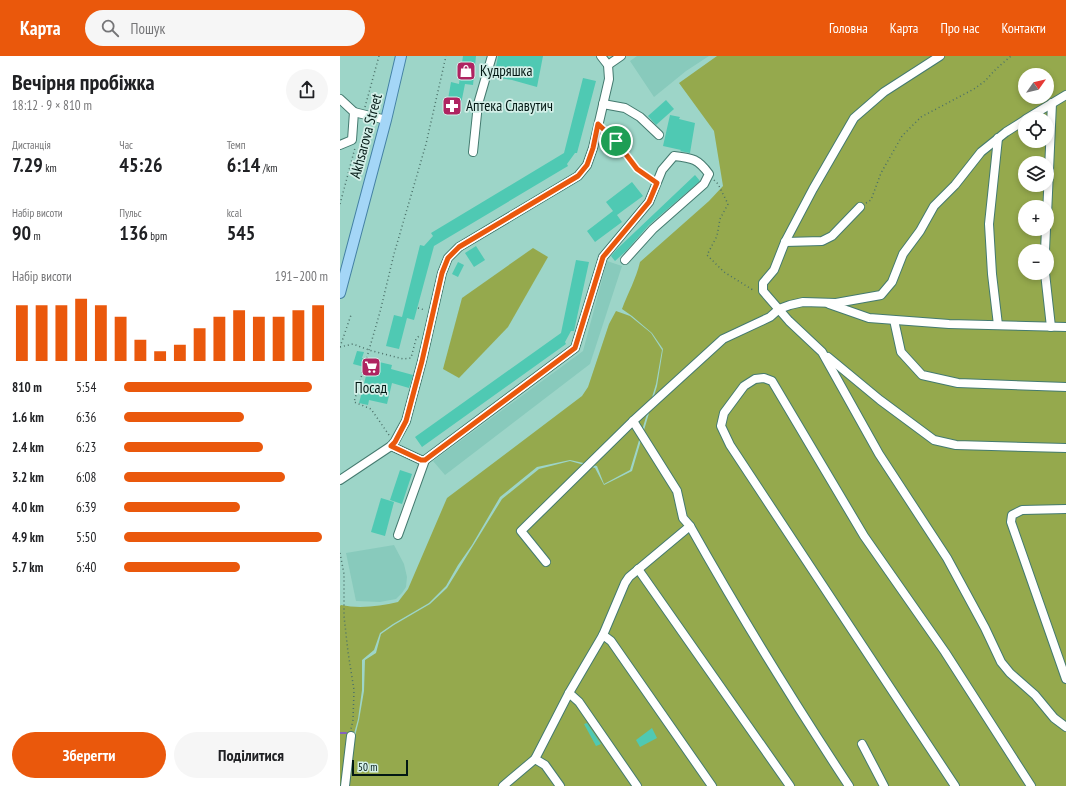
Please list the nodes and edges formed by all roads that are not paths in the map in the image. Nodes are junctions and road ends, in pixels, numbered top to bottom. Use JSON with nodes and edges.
{"nodes":[{"id":1,"x":401,"y":56,"type":"edge"},
{"id":2,"x":492,"y":56,"type":"edge"},
{"id":3,"x":601,"y":56,"type":"edge"},
{"id":4,"x":621,"y":56,"type":"edge"},
{"id":5,"x":940,"y":56,"type":"edge"},
{"id":6,"x":608,"y":65,"type":"junction"},
{"id":7,"x":1066,"y":95,"type":"edge"},
{"id":8,"x":340,"y":99,"type":"edge"},
{"id":9,"x":1054,"y":102,"type":"edge"},
{"id":10,"x":603,"y":104,"type":"junction"},
{"id":11,"x":1050,"y":104,"type":"edge"},
{"id":12,"x":1052,"y":104,"type":"edge"},
{"id":13,"x":354,"y":112,"type":"junction"},
{"id":14,"x":1037,"y":112,"type":"edge"},
{"id":15,"x":386,"y":120,"type":"junction"},
{"id":16,"x":1018,"y":124,"type":"edge"},
{"id":17,"x":659,"y":135,"type":"dead end"},
{"id":18,"x":998,"y":138,"type":"junction"},
{"id":19,"x":340,"y":146,"type":"edge"},
{"id":20,"x":473,"y":152,"type":"dead end"},
{"id":21,"x":1048,"y":200,"type":"edge"},
{"id":22,"x":860,"y":207,"type":"road end"},
{"id":23,"x":785,"y":242,"type":"junction"},
{"id":24,"x":344,"y":260,"type":"edge"},
{"id":25,"x":625,"y":260,"type":"dead end"},
{"id":26,"x":1045,"y":280,"type":"edge"},
{"id":27,"x":340,"y":292,"type":"edge"},
{"id":28,"x":825,"y":303,"type":"junction"},
{"id":29,"x":778,"y":307,"type":"junction"},
{"id":30,"x":894,"y":320,"type":"junction"},
{"id":31,"x":998,"y":325,"type":"junction"},
{"id":32,"x":1051,"y":327,"type":"junction"},
{"id":33,"x":1066,"y":327,"type":"edge"},
{"id":34,"x":824,"y":355,"type":"junction"},
{"id":35,"x":1066,"y":386,"type":"edge"},
{"id":36,"x":633,"y":421,"type":"junction"},
{"id":37,"x":393,"y":444,"type":"junction"},
{"id":38,"x":1066,"y":448,"type":"edge"},
{"id":39,"x":425,"y":460,"type":"junction"},
{"id":40,"x":340,"y":480,"type":"edge"},
{"id":41,"x":1066,"y":509,"type":"edge"},
{"id":42,"x":690,"y":526,"type":"junction"},
{"id":43,"x":398,"y":535,"type":"dead end"},
{"id":44,"x":546,"y":562,"type":"dead end"},
{"id":45,"x":638,"y":569,"type":"junction"},
{"id":46,"x":603,"y":635,"type":"junction"},
{"id":47,"x":1066,"y":679,"type":"edge"},
{"id":48,"x":569,"y":693,"type":"junction"},
{"id":49,"x":1066,"y":727,"type":"edge"},
{"id":50,"x":351,"y":736,"type":"road end"},
{"id":51,"x":862,"y":744,"type":"dead end"},
{"id":52,"x":535,"y":759,"type":"junction"},
{"id":53,"x":346,"y":786,"type":"edge"},
{"id":54,"x":503,"y":786,"type":"edge"},
{"id":55,"x":560,"y":786,"type":"edge"},
{"id":56,"x":637,"y":786,"type":"edge"},
{"id":57,"x":712,"y":786,"type":"edge"},
{"id":58,"x":790,"y":786,"type":"edge"},
{"id":59,"x":849,"y":786,"type":"edge"},
{"id":60,"x":884,"y":786,"type":"edge"},
{"id":61,"x":955,"y":786,"type":"edge"},
{"id":62,"x":1031,"y":786,"type":"edge"}],
"edges":[{"from":1,"to":15,"type":"main road","name":"Akhsarova Street"},
{"from":2,"to":20,"type":"street"},
{"from":3,"to":6,"type":"street"},
{"from":4,"to":6,"type":"street"},
{"from":5,"to":23,"type":"street"},
{"from":6,"to":10,"type":"street"},
{"from":7,"to":9,"type":"street"},
{"from":8,"to":13,"type":"street"},
{"from":10,"to":17,"type":"street"},
{"from":10,"to":37,"type":"street"},
{"from":11,"to":14,"type":"street"},
{"from":12,"to":21,"type":"street"},
{"from":13,"to":15,"type":"street"},
{"from":13,"to":19,"type":"street"},
{"from":15,"to":24,"type":"main road","name":"Akhsarova Street"},
{"from":16,"to":18,"type":"street"},
{"from":18,"to":28,"type":"street"},
{"from":18,"to":31,"type":"street"},
{"from":22,"to":23,"type":"street"},
{"from":23,"to":29,"type":"street"},
{"from":24,"to":27,"type":"main road","name":"Akhsarova Street"},
{"from":25,"to":39,"type":"street"},
{"from":26,"to":32,"type":"street"},
{"from":28,"to":29,"type":"street"},
{"from":28,"to":30,"type":"street"},
{"from":29,"to":34,"type":"street"},
{"from":29,"to":36,"type":"street"},
{"from":30,"to":31,"type":"street"},
{"from":30,"to":35,"type":"street"},
{"from":31,"to":32,"type":"street"},
{"from":32,"to":33,"type":"street"},
{"from":34,"to":38,"type":"street"},
{"from":34,"to":49,"type":"street"},
{"from":36,"to":42,"type":"street"},
{"from":36,"to":44,"type":"street"},
{"from":37,"to":39,"type":"street"},
{"from":37,"to":40,"type":"street"},
{"from":39,"to":43,"type":"street"},
{"from":41,"to":47,"type":"street"},
{"from":42,"to":45,"type":"street"},
{"from":42,"to":59,"type":"street"},
{"from":45,"to":46,"type":"street"},
{"from":45,"to":58,"type":"street"},
{"from":46,"to":48,"type":"street"},
{"from":46,"to":57,"type":"street"},
{"from":48,"to":52,"type":"street"},
{"from":48,"to":56,"type":"street"},
{"from":50,"to":53,"type":"street"},
{"from":51,"to":60,"type":"street"},
{"from":52,"to":54,"type":"street"},
{"from":52,"to":55,"type":"street"},
{"from":61,"to":62,"type":"street"}]}
